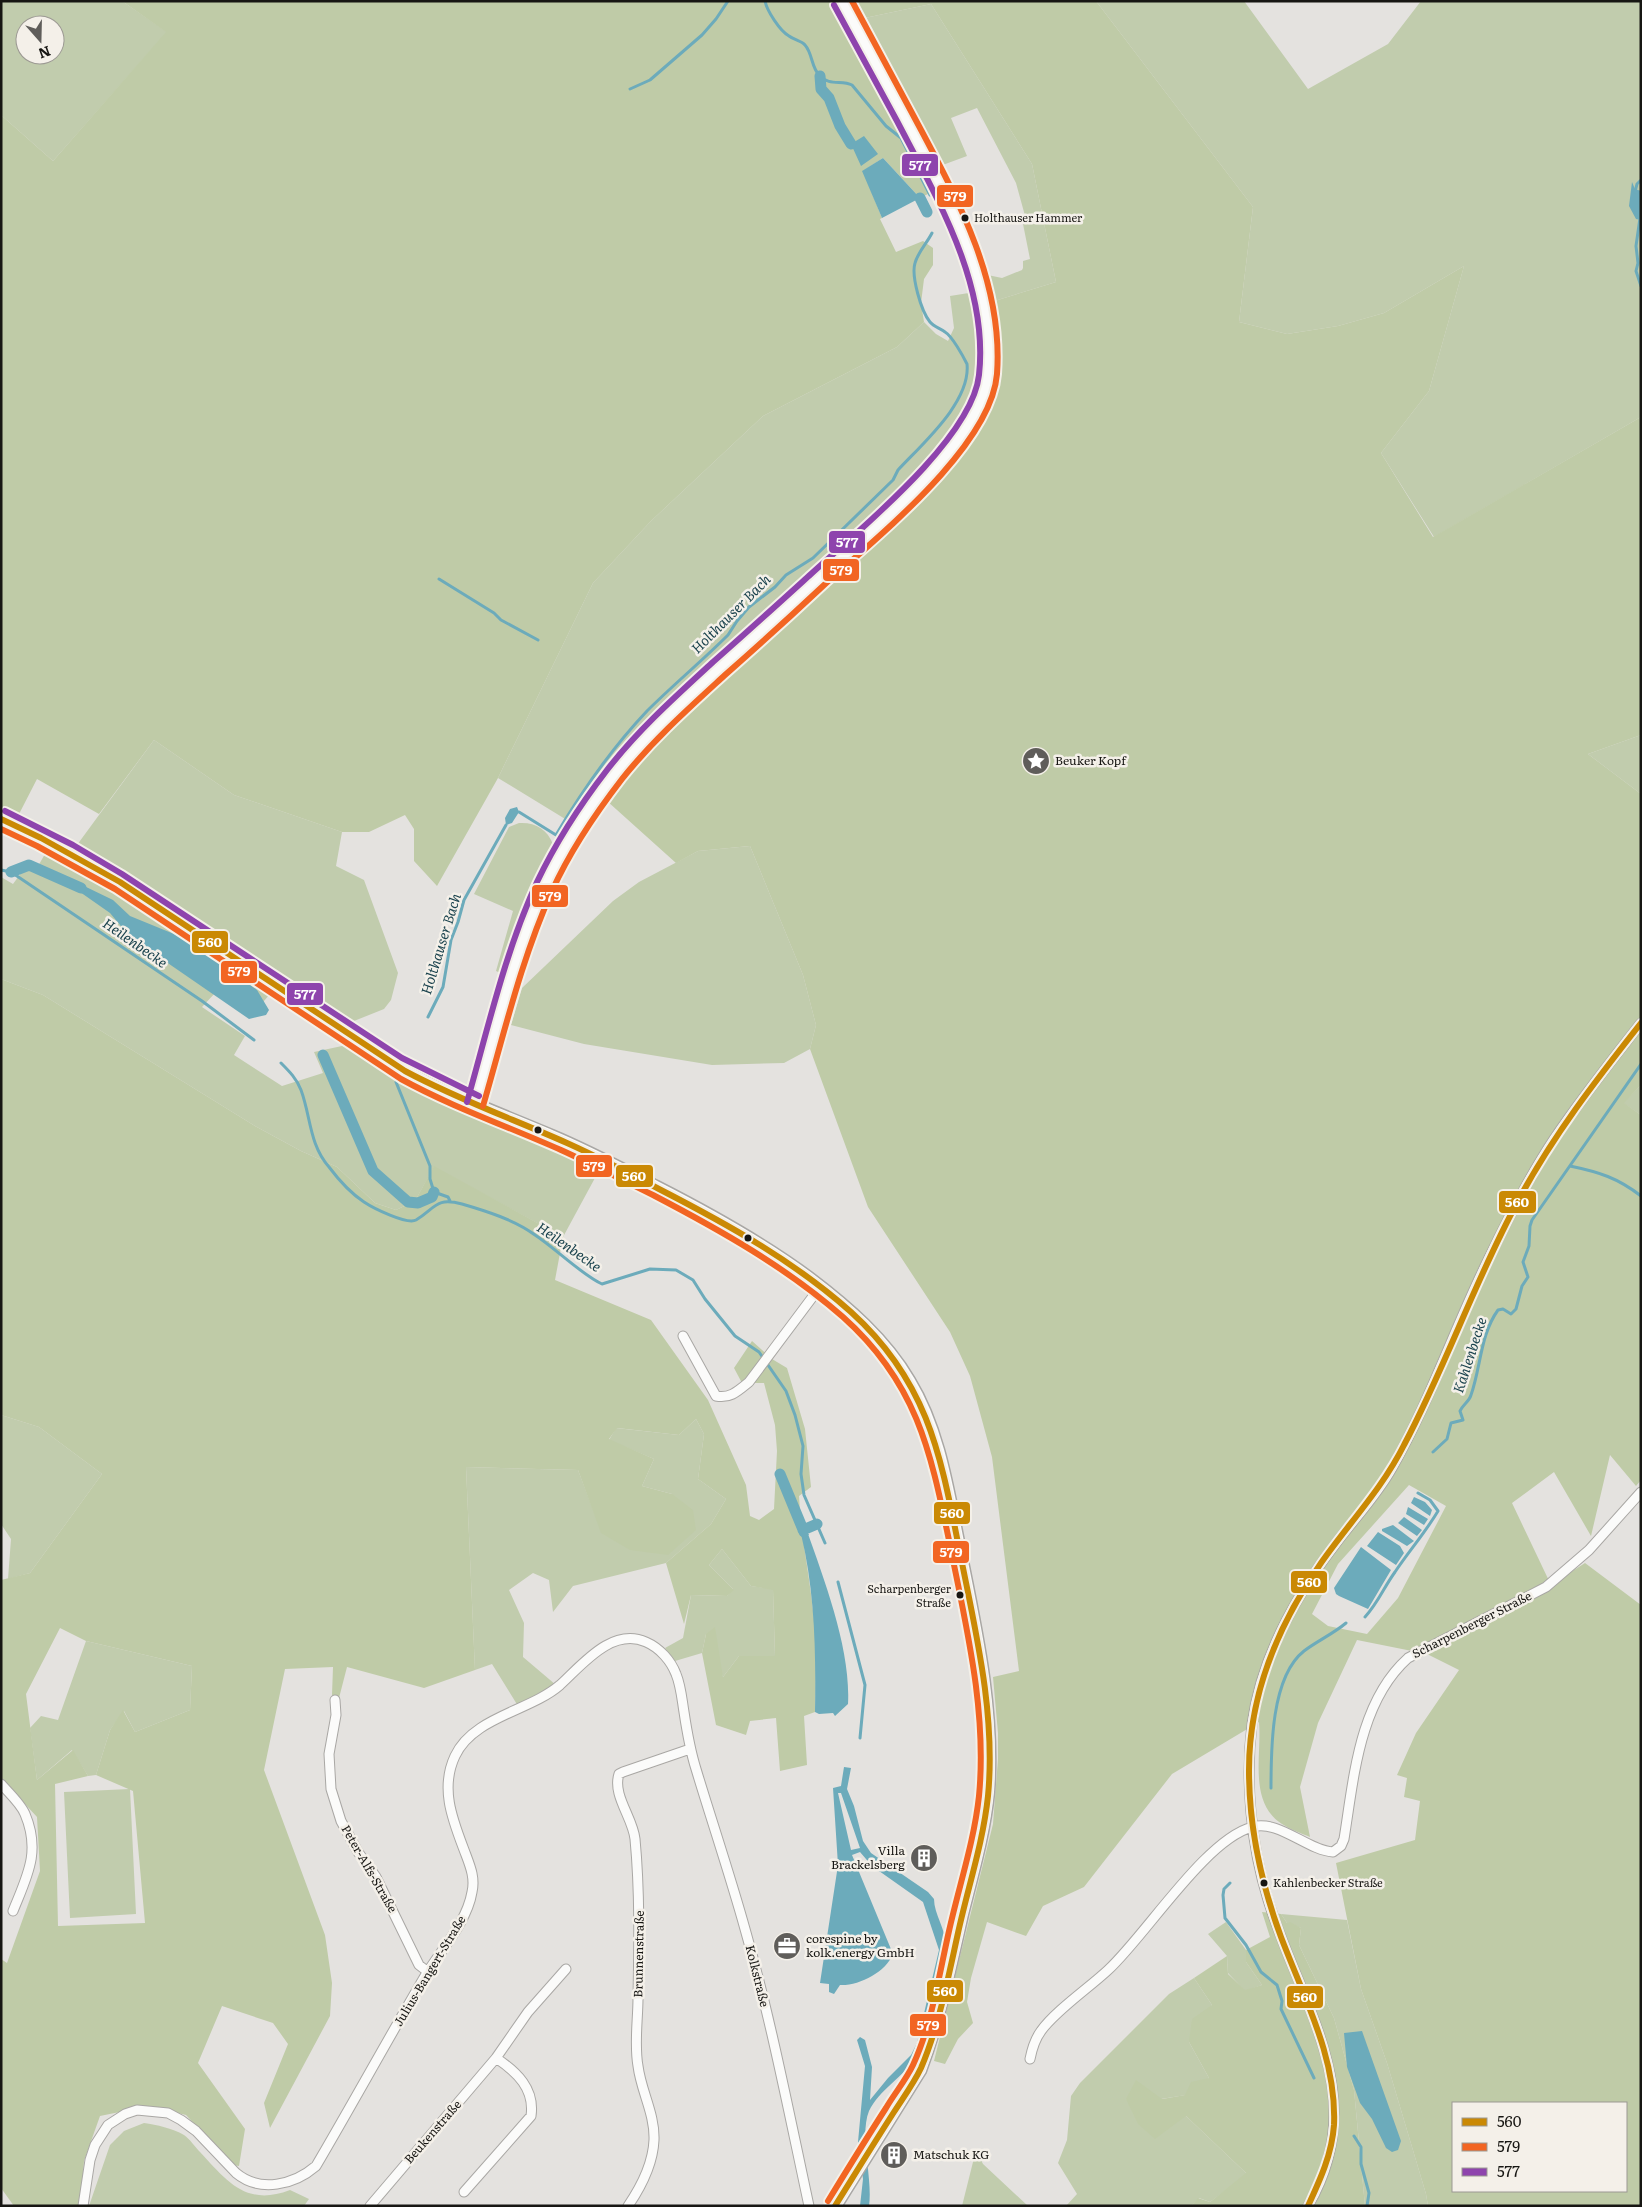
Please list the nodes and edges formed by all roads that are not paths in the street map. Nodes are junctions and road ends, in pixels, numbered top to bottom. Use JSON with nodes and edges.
{"nodes":[{"id":1,"x":842,"y":1,"type":"edge"},
{"id":2,"x":1,"y":819,"type":"edge"},
{"id":3,"x":1641,"y":1023,"type":"edge"},
{"id":4,"x":475,"y":1104,"type":"junction"},
{"id":5,"x":820,"y":1287,"type":"junction"},
{"id":6,"x":683,"y":1336,"type":"dead end"},
{"id":7,"x":1641,"y":1492,"type":"edge"},
{"id":8,"x":335,"y":1700,"type":"dead end"},
{"id":9,"x":690,"y":1749,"type":"junction"},
{"id":10,"x":1,"y":1784,"type":"edge"},
{"id":11,"x":1253,"y":1826,"type":"junction"},
{"id":12,"x":14,"y":1911,"type":"dead end"},
{"id":13,"x":566,"y":1969,"type":"dead end"},
{"id":14,"x":428,"y":1972,"type":"junction"},
{"id":15,"x":496,"y":2058,"type":"junction"},
{"id":16,"x":1030,"y":2059,"type":"dead end"},
{"id":17,"x":464,"y":2192,"type":"dead end"},
{"id":18,"x":83,"y":2206,"type":"edge"},
{"id":19,"x":370,"y":2206,"type":"edge"},
{"id":20,"x":628,"y":2206,"type":"edge"},
{"id":21,"x":809,"y":2206,"type":"edge"},
{"id":22,"x":835,"y":2206,"type":"edge"},
{"id":23,"x":1308,"y":2206,"type":"edge"}],
"edges":[{"from":1,"to":4,"type":"main road"},
{"from":2,"to":4,"type":"main road"},
{"from":3,"to":11,"type":"street"},
{"from":4,"to":5,"type":"main road"},
{"from":5,"to":6,"type":"street"},
{"from":5,"to":22,"type":"main road"},
{"from":7,"to":11,"type":"street","name":"Scharpenberger Straße"},
{"from":8,"to":14,"type":"street","name":"Peter-Alfs-Straße"},
{"from":9,"to":14,"type":"street","name":"Julius-Bangert-Straße"},
{"from":9,"to":20,"type":"street","name":"Brunnenstraße"},
{"from":9,"to":21,"type":"street","name":"Kolkstraße"},
{"from":10,"to":12,"type":"street"},
{"from":11,"to":16,"type":"street","name":"Scharpenberger Straße"},
{"from":11,"to":23,"type":"street"},
{"from":13,"to":15,"type":"street","name":"Beukenstraße"},
{"from":14,"to":18,"type":"street","name":"Julius-Bangert-Straße"},
{"from":15,"to":17,"type":"street"},
{"from":15,"to":19,"type":"street","name":"Beukenstraße"}]}
